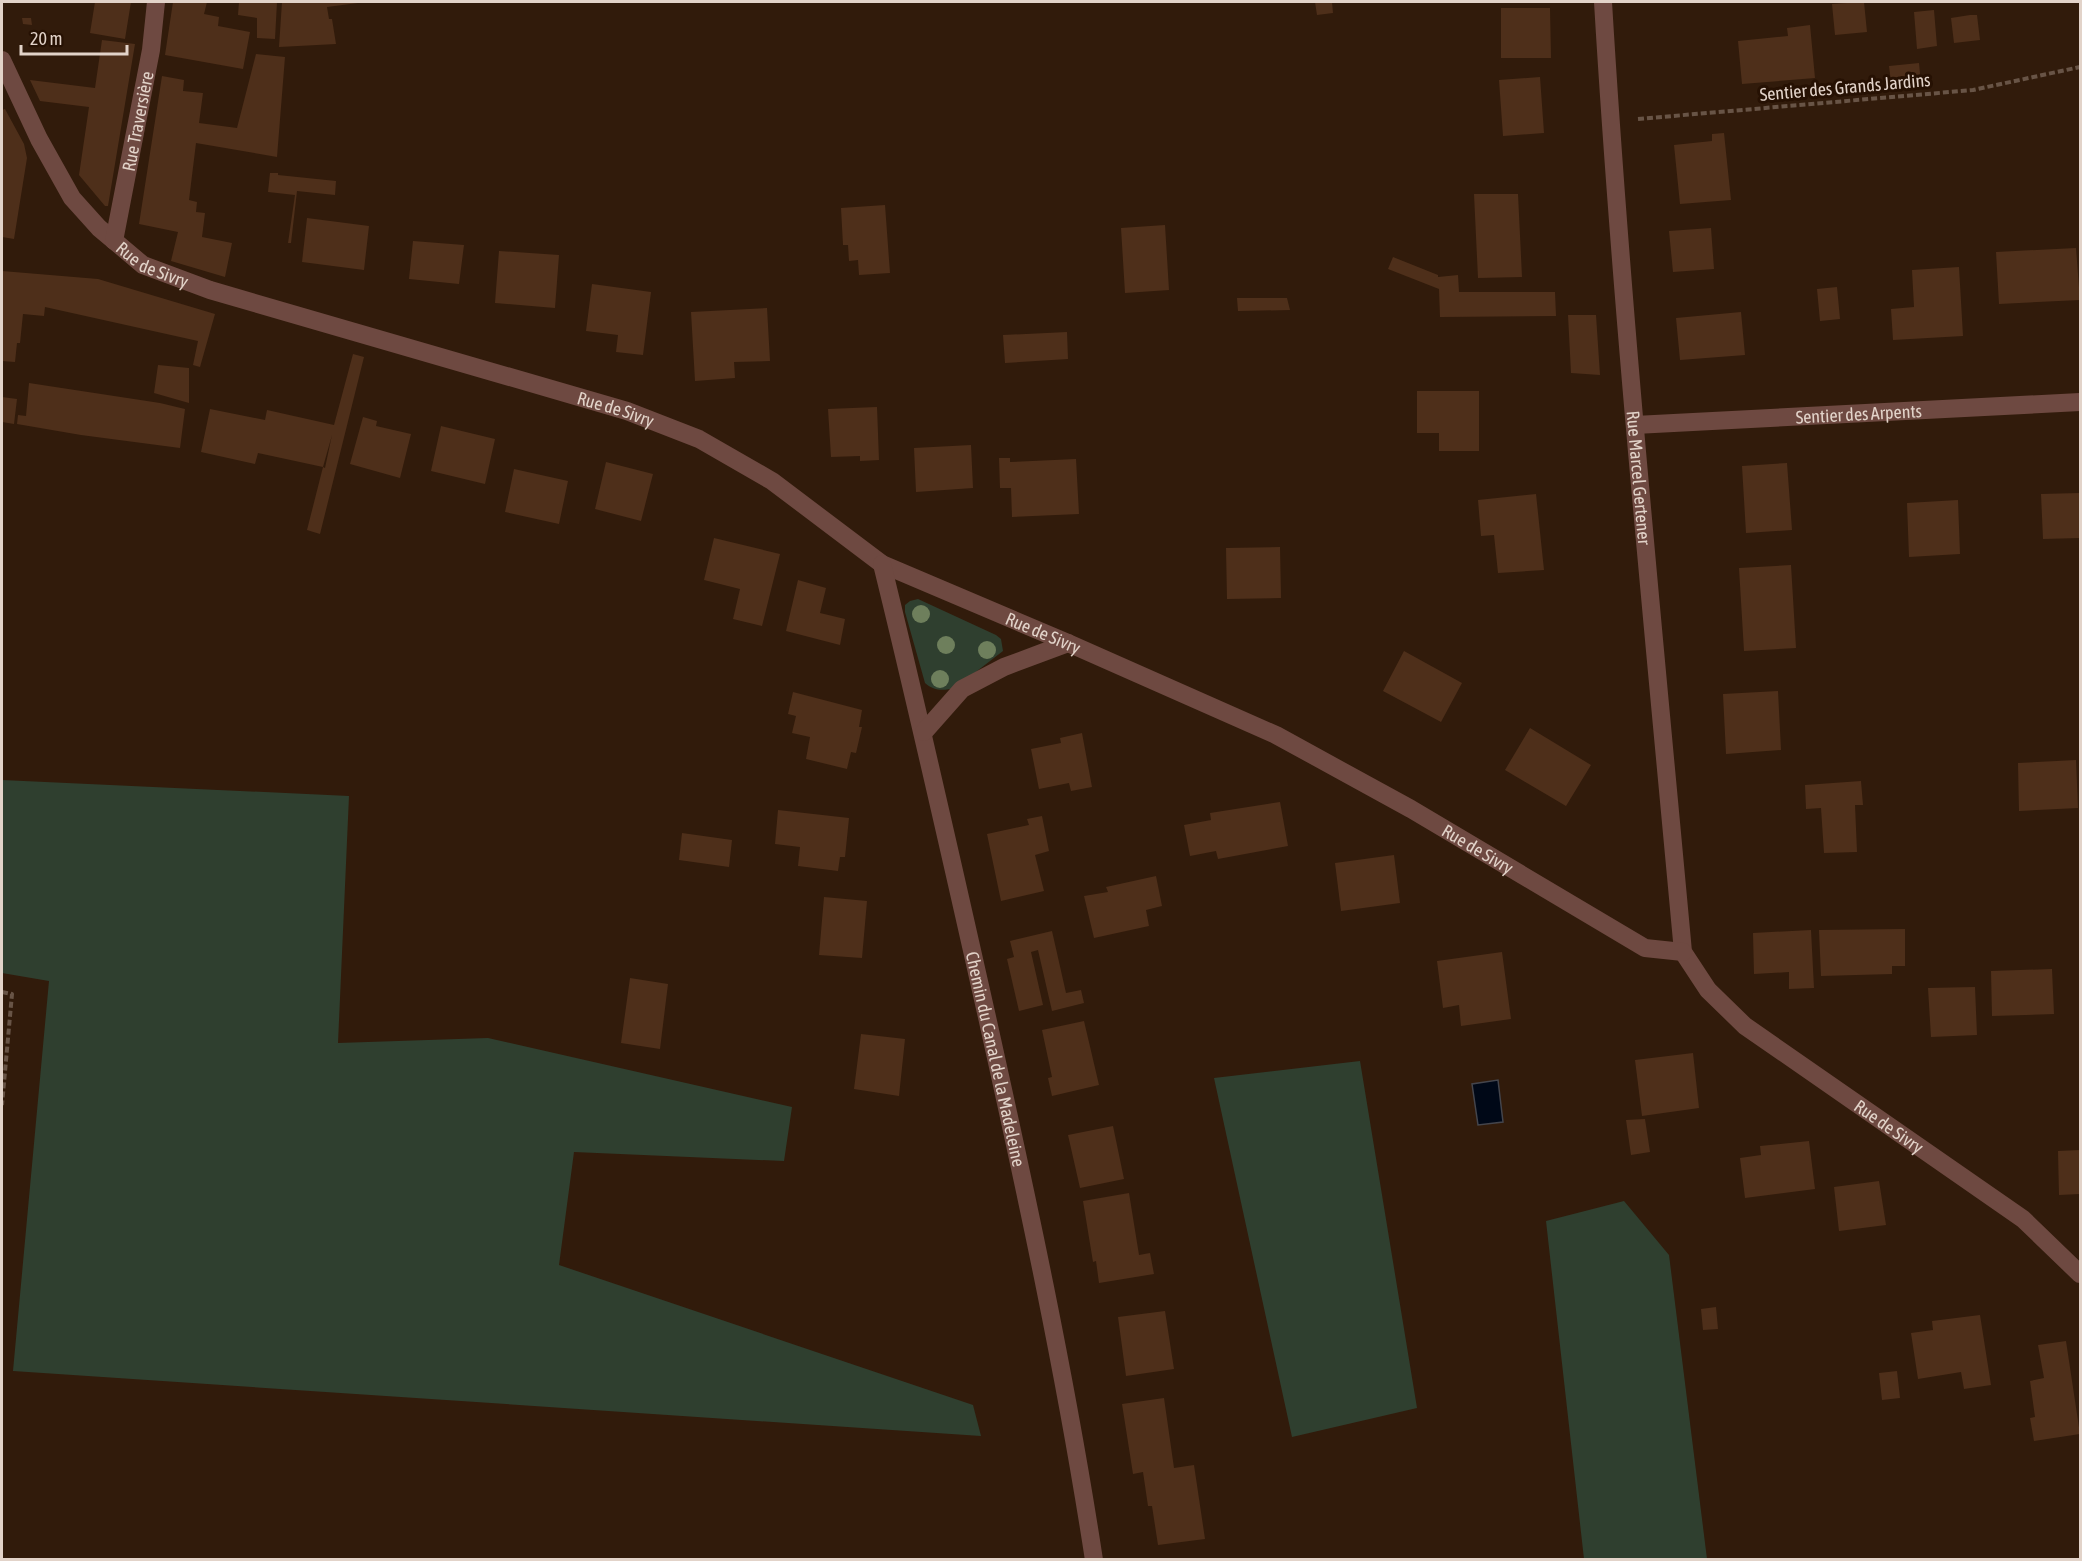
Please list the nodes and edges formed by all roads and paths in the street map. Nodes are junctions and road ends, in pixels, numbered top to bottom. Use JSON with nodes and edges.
{"nodes":[{"id":1,"x":156,"y":2,"type":"edge"},
{"id":2,"x":1603,"y":2,"type":"edge"},
{"id":3,"x":2,"y":60,"type":"edge"},
{"id":4,"x":2080,"y":67,"type":"edge"},
{"id":5,"x":1610,"y":122,"type":"junction"},
{"id":6,"x":114,"y":241,"type":"junction"},
{"id":7,"x":2080,"y":402,"type":"edge"},
{"id":8,"x":1635,"y":425,"type":"junction"},
{"id":9,"x":882,"y":564,"type":"junction"},
{"id":10,"x":1068,"y":643,"type":"junction"},
{"id":11,"x":924,"y":732,"type":"junction"},
{"id":12,"x":1683,"y":952,"type":"junction"},
{"id":13,"x":2,"y":992,"type":"edge"},
{"id":14,"x":2,"y":1105,"type":"edge"},
{"id":15,"x":2080,"y":1274,"type":"edge"},
{"id":16,"x":1094,"y":1560,"type":"edge"}],
"edges":[{"from":1,"to":6,"type":"street","name":"Rue Traversière"},
{"from":2,"to":5,"type":"street","name":"Rue Marcel Gertener"},
{"from":3,"to":6,"type":"street","name":"Rue de Sivry"},
{"from":4,"to":5,"type":"path","name":"Sentier des Grands Jardins"},
{"from":5,"to":8,"type":"street","name":"Rue Marcel Gertener"},
{"from":6,"to":9,"type":"street","name":"Rue de Sivry"},
{"from":7,"to":8,"type":"street","name":"Sentier des Arpents"},
{"from":8,"to":12,"type":"street","name":"Rue Marcel Gertener"},
{"from":9,"to":10,"type":"street","name":"Rue de Sivry"},
{"from":9,"to":11,"type":"street","name":"Chemin du Canal de la Madeleine"},
{"from":10,"to":11,"type":"street"},
{"from":10,"to":12,"type":"street","name":"Rue de Sivry"},
{"from":11,"to":16,"type":"street","name":"Chemin du Canal de la Madeleine"},
{"from":12,"to":15,"type":"street","name":"Rue de Sivry"},
{"from":13,"to":14,"type":"path"}]}
